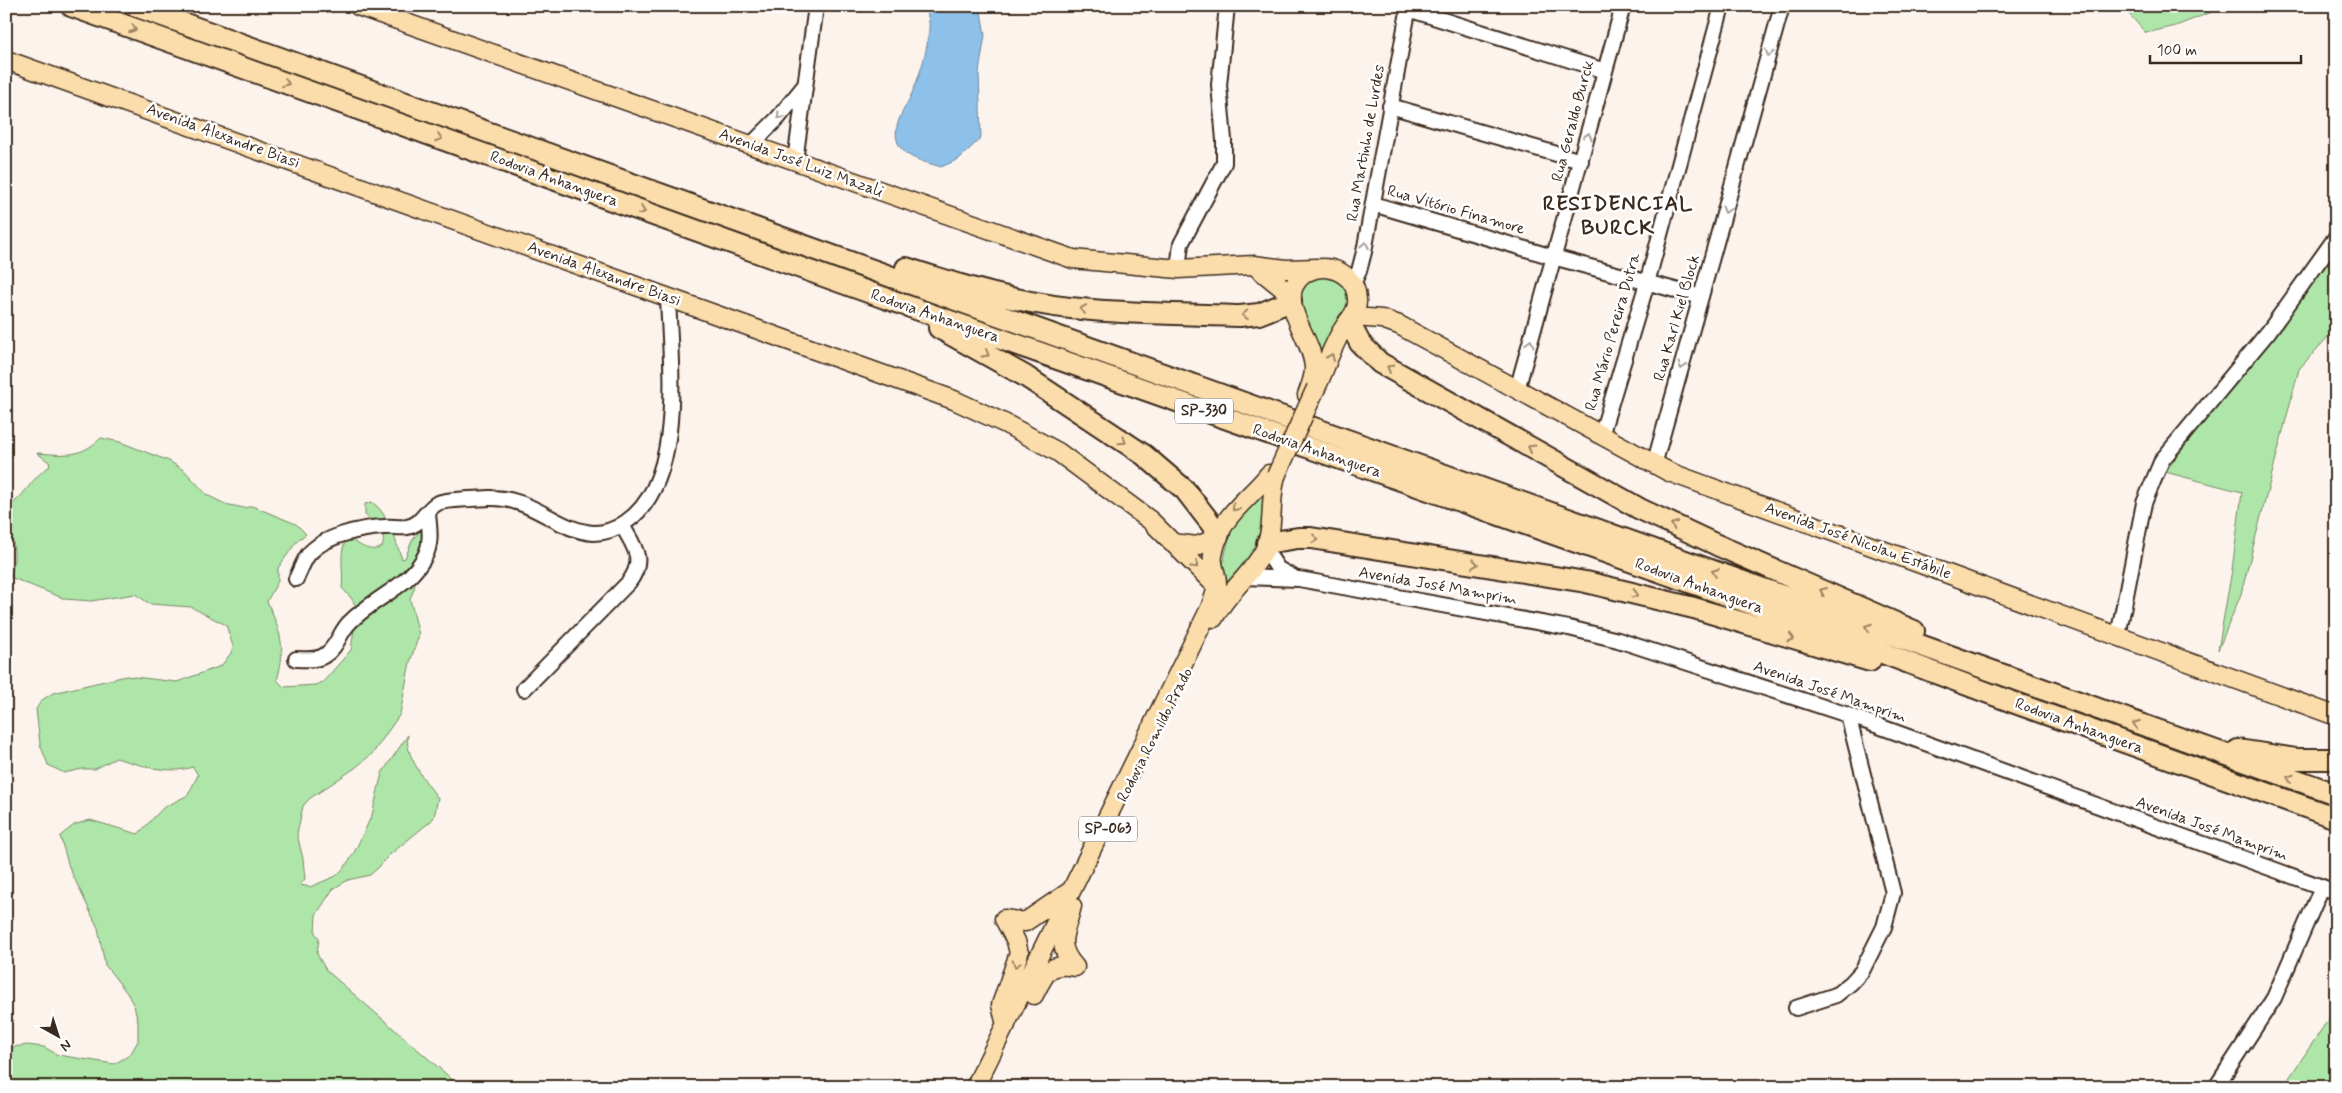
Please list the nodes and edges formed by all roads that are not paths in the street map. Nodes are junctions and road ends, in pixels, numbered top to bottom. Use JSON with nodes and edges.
{"nodes":[{"id":1,"x":71,"y":6,"type":"edge"},
{"id":2,"x":135,"y":6,"type":"edge"},
{"id":3,"x":358,"y":6,"type":"edge"},
{"id":4,"x":816,"y":6,"type":"edge"},
{"id":5,"x":1227,"y":6,"type":"edge"},
{"id":6,"x":1623,"y":6,"type":"edge"},
{"id":7,"x":1722,"y":6,"type":"edge"},
{"id":8,"x":1782,"y":6,"type":"edge"},
{"id":9,"x":1408,"y":8,"type":"edge"},
{"id":10,"x":6,"y":60,"type":"edge"},
{"id":11,"x":1604,"y":71,"type":"junction"},
{"id":12,"x":805,"y":85,"type":"junction"},
{"id":13,"x":1390,"y":106,"type":"junction"},
{"id":14,"x":751,"y":145,"type":"junction"},
{"id":15,"x":794,"y":160,"type":"junction"},
{"id":16,"x":1582,"y":160,"type":"junction"},
{"id":17,"x":608,"y":176,"type":"junction"},
{"id":18,"x":1374,"y":204,"type":"junction"},
{"id":19,"x":2336,"y":237,"type":"edge"},
{"id":20,"x":1554,"y":257,"type":"junction"},
{"id":21,"x":1254,"y":265,"type":"junction"},
{"id":22,"x":1317,"y":268,"type":"junction"},
{"id":23,"x":1178,"y":269,"type":"junction"},
{"id":24,"x":1647,"y":283,"type":"junction"},
{"id":25,"x":1354,"y":287,"type":"junction"},
{"id":26,"x":668,"y":297,"type":"junction"},
{"id":27,"x":882,"y":297,"type":"junction"},
{"id":28,"x":1701,"y":297,"type":"junction"},
{"id":29,"x":1291,"y":298,"type":"junction"},
{"id":30,"x":1349,"y":321,"type":"junction"},
{"id":31,"x":1399,"y":325,"type":"junction"},
{"id":32,"x":1517,"y":390,"type":"junction"},
{"id":33,"x":1311,"y":392,"type":"junction"},
{"id":34,"x":1601,"y":436,"type":"junction"},
{"id":35,"x":1654,"y":465,"type":"junction"},
{"id":36,"x":1273,"y":475,"type":"junction"},
{"id":37,"x":428,"y":513,"type":"junction"},
{"id":38,"x":622,"y":525,"type":"junction"},
{"id":39,"x":1219,"y":536,"type":"junction"},
{"id":40,"x":1172,"y":544,"type":"junction"},
{"id":41,"x":1266,"y":546,"type":"junction"},
{"id":42,"x":1243,"y":577,"type":"junction"},
{"id":43,"x":296,"y":579,"type":"dead end"},
{"id":44,"x":1299,"y":579,"type":"junction"},
{"id":45,"x":1217,"y":586,"type":"junction"},
{"id":46,"x":2118,"y":636,"type":"junction"},
{"id":47,"x":296,"y":659,"type":"dead end"},
{"id":48,"x":2027,"y":683,"type":"junction"},
{"id":49,"x":524,"y":690,"type":"dead end"},
{"id":50,"x":2015,"y":704,"type":"junction"},
{"id":51,"x":1848,"y":715,"type":"junction"},
{"id":52,"x":2336,"y":716,"type":"edge"},
{"id":53,"x":2191,"y":743,"type":"junction"},
{"id":54,"x":2336,"y":759,"type":"edge"},
{"id":55,"x":2336,"y":794,"type":"edge"},
{"id":56,"x":2336,"y":818,"type":"edge"},
{"id":57,"x":2322,"y":887,"type":"junction"},
{"id":58,"x":2336,"y":892,"type":"edge"},
{"id":59,"x":1072,"y":894,"type":"junction"},
{"id":60,"x":1796,"y":1008,"type":"dead end"},
{"id":61,"x":1008,"y":1025,"type":"junction"},
{"id":62,"x":976,"y":1087,"type":"edge"},
{"id":63,"x":983,"y":1087,"type":"edge"},
{"id":64,"x":2216,"y":1087,"type":"edge"}],
"edges":[{"from":1,"to":27,"type":"highway","name":"Rodovia Anhanguera","number":"SP-330","one_way":true},
{"from":2,"to":17,"type":"highway","name":"Rodovia Anhanguera","number":"SP-330"},
{"from":3,"to":14,"type":"main road","name":"Avenida José Luiz Mazali"},
{"from":4,"to":12,"type":"street"},
{"from":5,"to":23,"type":"street"},
{"from":6,"to":11,"type":"street","name":"Rua Geraldo Burck"},
{"from":7,"to":24,"type":"street","name":"Rua Mário Pereira Dutra"},
{"from":8,"to":28,"type":"street","name":"Rua Karl Kiel Block","one_way":true},
{"from":9,"to":11,"type":"street"},
{"from":9,"to":13,"type":"street","name":"Rua Martinho de Lurdes"},
{"from":10,"to":26,"type":"main road","name":"Avenida Alexandre Biasi"},
{"from":16,"to":11,"type":"street","name":"Rua Geraldo Burck","one_way":true},
{"from":12,"to":14,"type":"street","one_way":true},
{"from":12,"to":15,"type":"street"},
{"from":13,"to":16,"type":"street"},
{"from":13,"to":18,"type":"street","name":"Rua Martinho de Lurdes"},
{"from":14,"to":15,"type":"main road","name":"Avenida José Luiz Mazali"},
{"from":15,"to":23,"type":"main road","name":"Avenida José Luiz Mazali"},
{"from":16,"to":20,"type":"street","name":"Rua Geraldo Burck"},
{"from":29,"to":17,"type":"highway","one_way":true},
{"from":48,"to":17,"type":"highway","name":"Rodovia Anhanguera","number":"SP-330","one_way":true},
{"from":18,"to":20,"type":"street","name":"Rua Vitório Finamore"},
{"from":25,"to":18,"type":"street","name":"Rua Martinho de Lurdes","one_way":true},
{"from":19,"to":46,"type":"street"},
{"from":20,"to":24,"type":"street","name":"Rua Vitório Finamore"},
{"from":32,"to":20,"type":"street","name":"Rua Geraldo Burck","one_way":true},
{"from":21,"to":22,"type":"main road","name":"Avenida José Luiz Mazali"},
{"from":21,"to":23,"type":"main road","name":"Avenida José Luiz Mazali"},
{"from":21,"to":29,"type":"main road"},
{"from":22,"to":25,"type":"main road","name":"Avenida José Luiz Mazali"},
{"from":22,"to":29,"type":"main road"},
{"from":24,"to":28,"type":"street","name":"Rua Vitório Finamore"},
{"from":24,"to":34,"type":"street","name":"Rua Mário Pereira Dutra"},
{"from":25,"to":30,"type":"main road"},
{"from":25,"to":31,"type":"main road","name":"Avenida José Nicolau Estábile"},
{"from":26,"to":38,"type":"street"},
{"from":26,"to":40,"type":"main road","name":"Avenida Alexandre Biasi"},
{"from":27,"to":39,"type":"highway","one_way":true},
{"from":27,"to":50,"type":"highway","name":"Rodovia Anhanguera","number":"SP-330"},
{"from":28,"to":35,"type":"street","name":"Rua Karl Kiel Block","one_way":true},
{"from":29,"to":33,"type":"main road","number":"SP-063"},
{"from":30,"to":31,"type":"main road","name":"Avenida José Nicolau Estábile"},
{"from":33,"to":30,"type":"main road","number":"SP-063","one_way":true},
{"from":48,"to":30,"type":"highway","one_way":true},
{"from":31,"to":32,"type":"main road","name":"Avenida José Nicolau Estábile"},
{"from":32,"to":34,"type":"main road","name":"Avenida José Nicolau Estábile"},
{"from":33,"to":36,"type":"main road","number":"SP-063"},
{"from":34,"to":35,"type":"main road","name":"Avenida José Nicolau Estábile"},
{"from":35,"to":46,"type":"main road","name":"Avenida José Nicolau Estábile"},
{"from":36,"to":39,"type":"main road","number":"SP-063","one_way":true},
{"from":36,"to":41,"type":"main road","number":"SP-063"},
{"from":37,"to":38,"type":"street"},
{"from":37,"to":43,"type":"street"},
{"from":37,"to":47,"type":"street"},
{"from":38,"to":49,"type":"street"},
{"from":39,"to":40,"type":"main road"},
{"from":39,"to":45,"type":"main road","number":"SP-063"},
{"from":40,"to":45,"type":"main road","name":"Avenida Alexandre Biasi","one_way":true},
{"from":41,"to":42,"type":"main road","number":"SP-063"},
{"from":41,"to":44,"type":"street","name":"Avenida José Mamprim"},
{"from":41,"to":50,"type":"highway","one_way":true},
{"from":42,"to":44,"type":"street","name":"Avenida José Mamprim"},
{"from":42,"to":59,"type":"main road","name":"Rodovia Romildo Prado","number":"SP-063"},
{"from":44,"to":51,"type":"street","name":"Avenida José Mamprim"},
{"from":45,"to":59,"type":"main road","name":"Rodovia Romildo Prado","number":"SP-063"},
{"from":46,"to":52,"type":"main road","name":"Avenida José Nicolau Estábile"},
{"from":53,"to":48,"type":"highway","name":"Rodovia Anhanguera","number":"SP-330","one_way":true},
{"from":50,"to":56,"type":"highway","name":"Rodovia Anhanguera","number":"SP-330"},
{"from":51,"to":57,"type":"street","name":"Avenida José Mamprim"},
{"from":51,"to":60,"type":"street"},
{"from":53,"to":54,"type":"highway"},
{"from":55,"to":53,"type":"highway","name":"Rodovia Anhanguera","number":"SP-330","one_way":true},
{"from":57,"to":58,"type":"street","name":"Avenida José Mamprim"},
{"from":57,"to":64,"type":"street"},
{"from":59,"to":61,"type":"main road","name":"Rodovia Romildo Prado","number":"SP-063"},
{"from":59,"to":61,"type":"main road"},
{"from":59,"to":61,"type":"main road","one_way":true},
{"from":61,"to":62,"type":"main road","name":"Rodovia Romildo Prado","number":"SP-063"},
{"from":61,"to":63,"type":"main road","name":"Rodovia Romildo Prado","number":"SP-063"}]}
